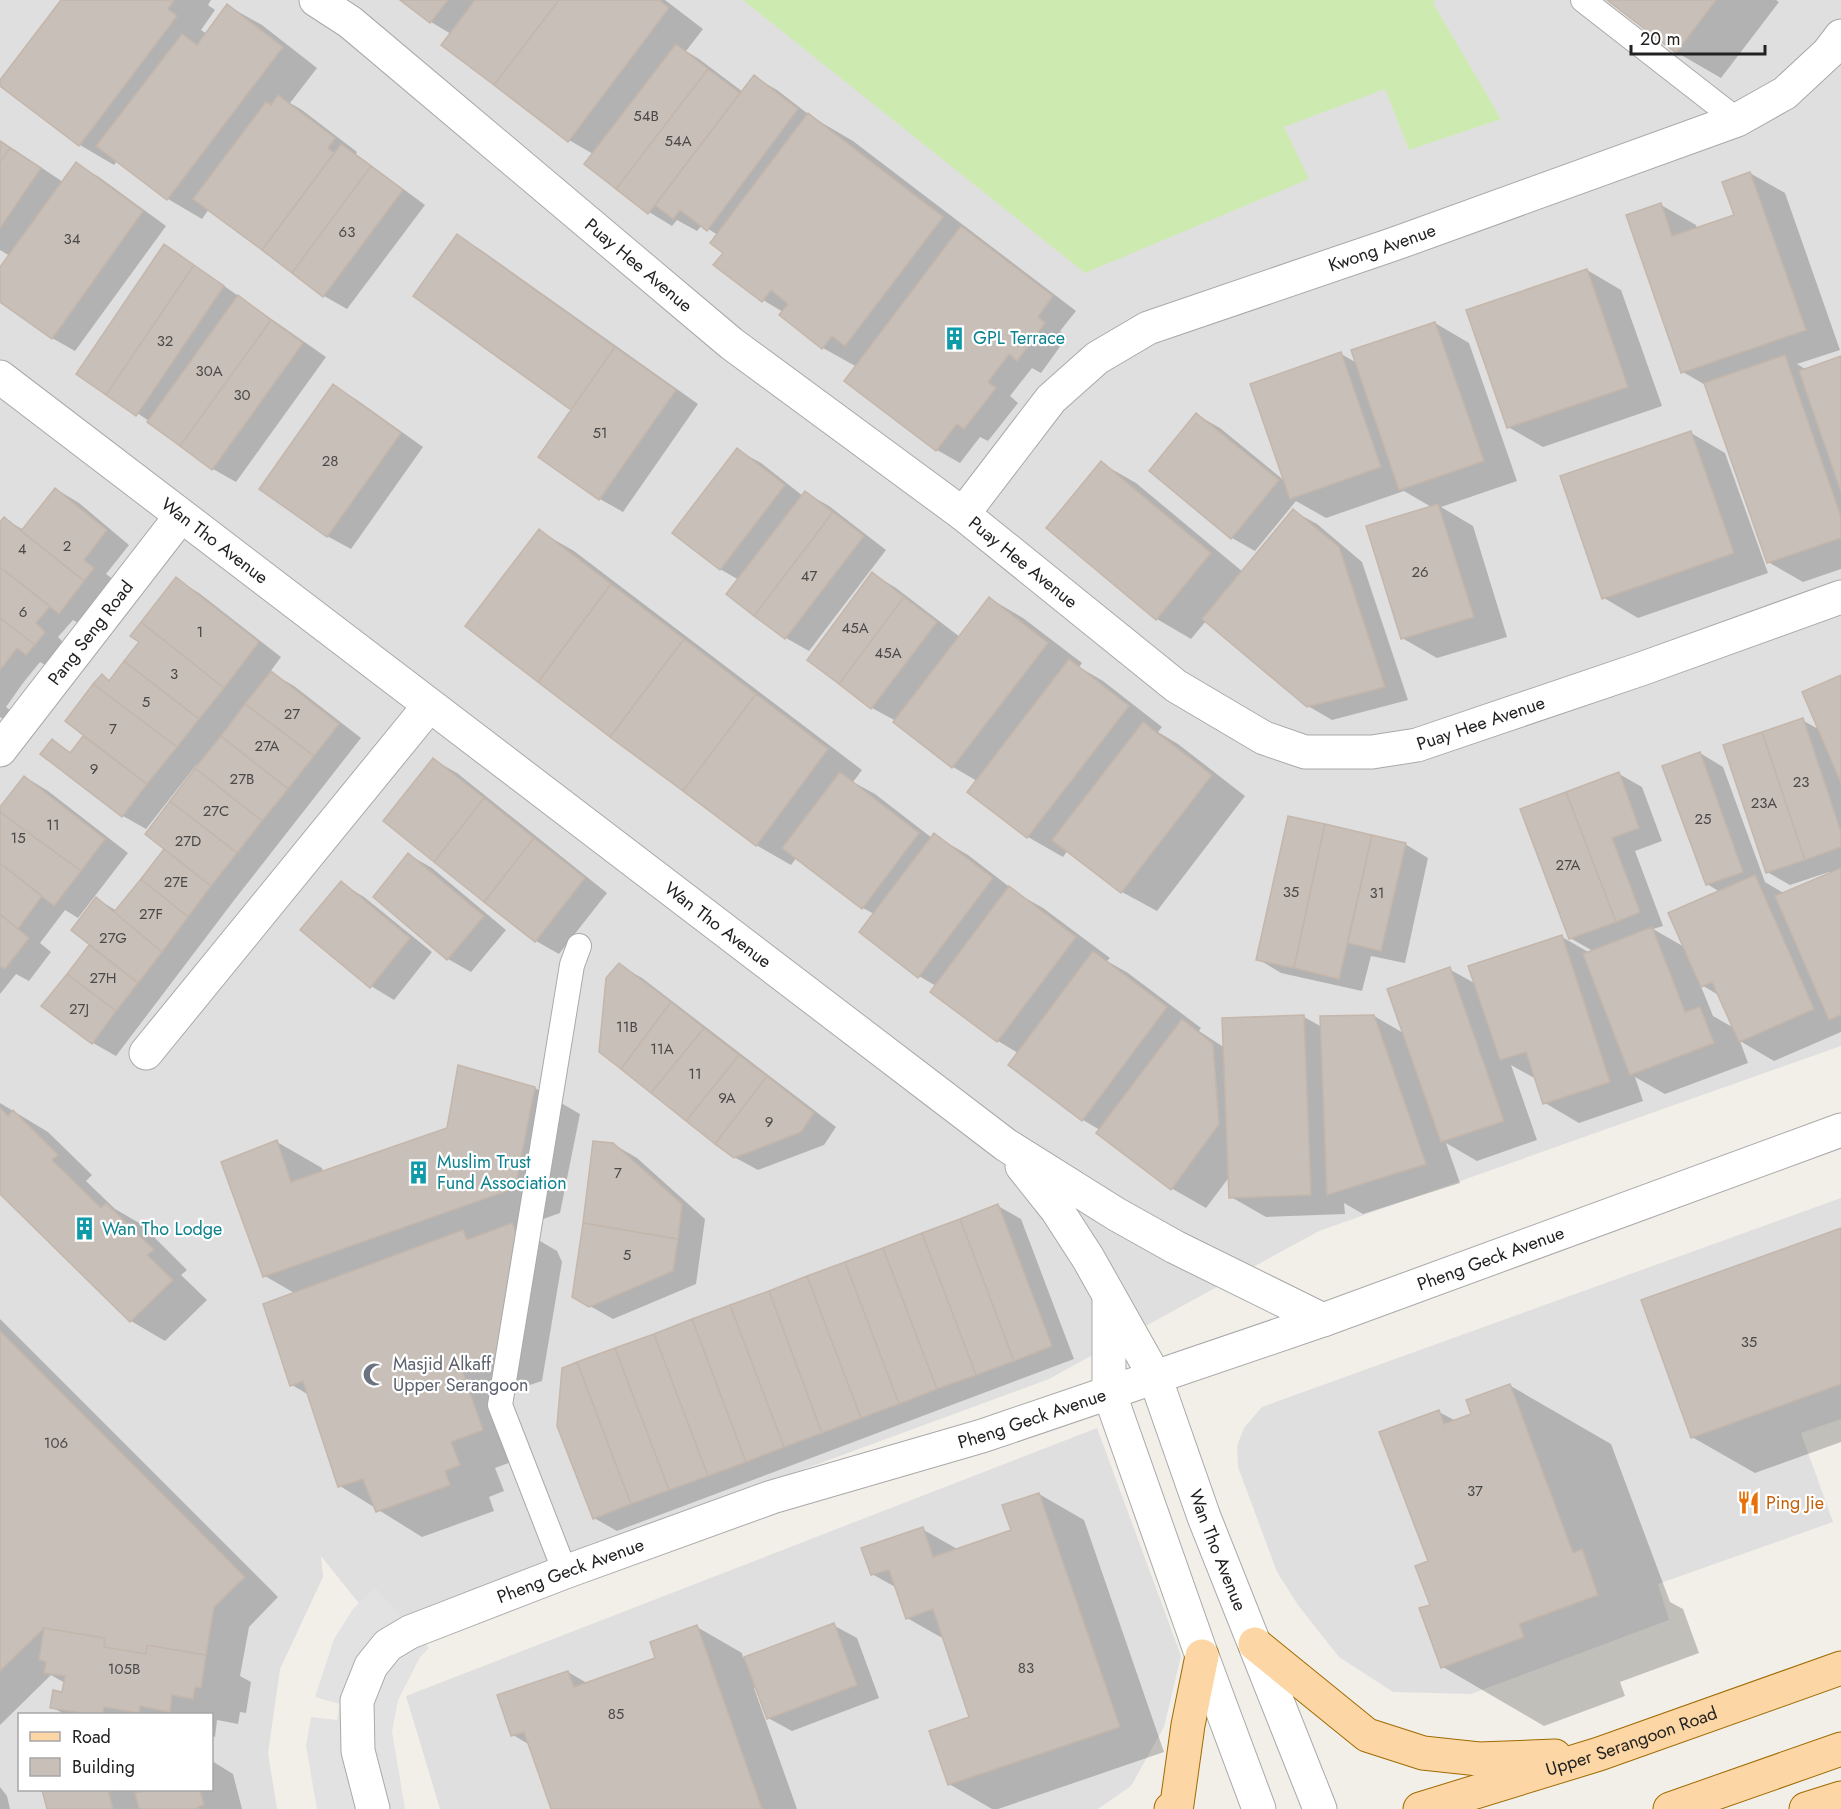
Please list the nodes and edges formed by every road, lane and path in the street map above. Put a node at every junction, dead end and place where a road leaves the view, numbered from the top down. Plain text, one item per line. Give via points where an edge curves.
1 (316, 0) edge
2 (1583, 0) edge
3 (1841, 36) edge
4 (1737, 120) junction
5 (0, 377) edge
6 (963, 514) junction
7 (181, 516) junction
8 (1841, 597) edge
9 (429, 706) junction
10 (0, 750) edge
11 (579, 946) dead end
12 (146, 1053) dead end
13 (1841, 1130) edge
14 (1006, 1145) junction
15 (1109, 1295) junction
16 (1323, 1320) junction
17 (1155, 1377) junction
18 (1109, 1392) junction
19 (565, 1572) junction
20 (1255, 1644) junction
21 (1202, 1656) junction
22 (1841, 1668) edge
23 (1841, 1749) edge
24 (1599, 1754) junction
25 (1841, 1798) edge
26 (373, 1809) edge
27 (1171, 1809) edge
28 (1259, 1809) edge
29 (1320, 1809) edge
30 (1420, 1809) edge
31 (1670, 1809) edge
32 (1806, 1809) edge

1 - 6 street, Puay Hee Avenue via 350,22 732,344
2 - 4 lane
3 - 4 street, Kwong Avenue via 1785,93
4 - 6 street, Kwong Avenue via 1149,328 1097,358 1051,399
5 - 7 street, Wan Tho Avenue
6 - 8 street, Puay Hee Avenue via 1176,686 1264,738 1305,752 1372,752 1417,745
7 - 9 street, Wan Tho Avenue
7 - 10 street, Pang Seng Road
9 - 12 street
9 - 14 street, Wan Tho Avenue
11 - 19 lane via 572,965 500,1405
13 - 16 street, Pheng Geck Avenue
14 - 15 street, Wan Tho Avenue via 1057,1210
14 - 16 street, Wan Tho Avenue via 1116,1214
15 - 17 street, Wan Tho Avenue
15 - 18 street, Wan Tho Avenue
16 - 17 street, Pheng Geck Avenue
17 - 18 street, Pheng Geck Avenue
17 - 20 street, Wan Tho Avenue via 1204,1517
18 - 19 street, Pheng Geck Avenue via 982,1436 772,1497
18 - 21 street, Wan Tho Avenue
19 - 26 street, Pheng Geck Avenue via 410,1632 388,1645 371,1666 357,1701 358,1751
20 - 24 main road via 1367,1735 1423,1753 1479,1759
20 - 29 street, Wan Tho Avenue
21 - 27 main road via 1177,1804
21 - 28 street, Wan Tho Avenue
22 - 24 main road, Upper Serangoon Road
23 - 31 main road
24 - 30 main road, Upper Serangoon Road
25 - 32 main road

